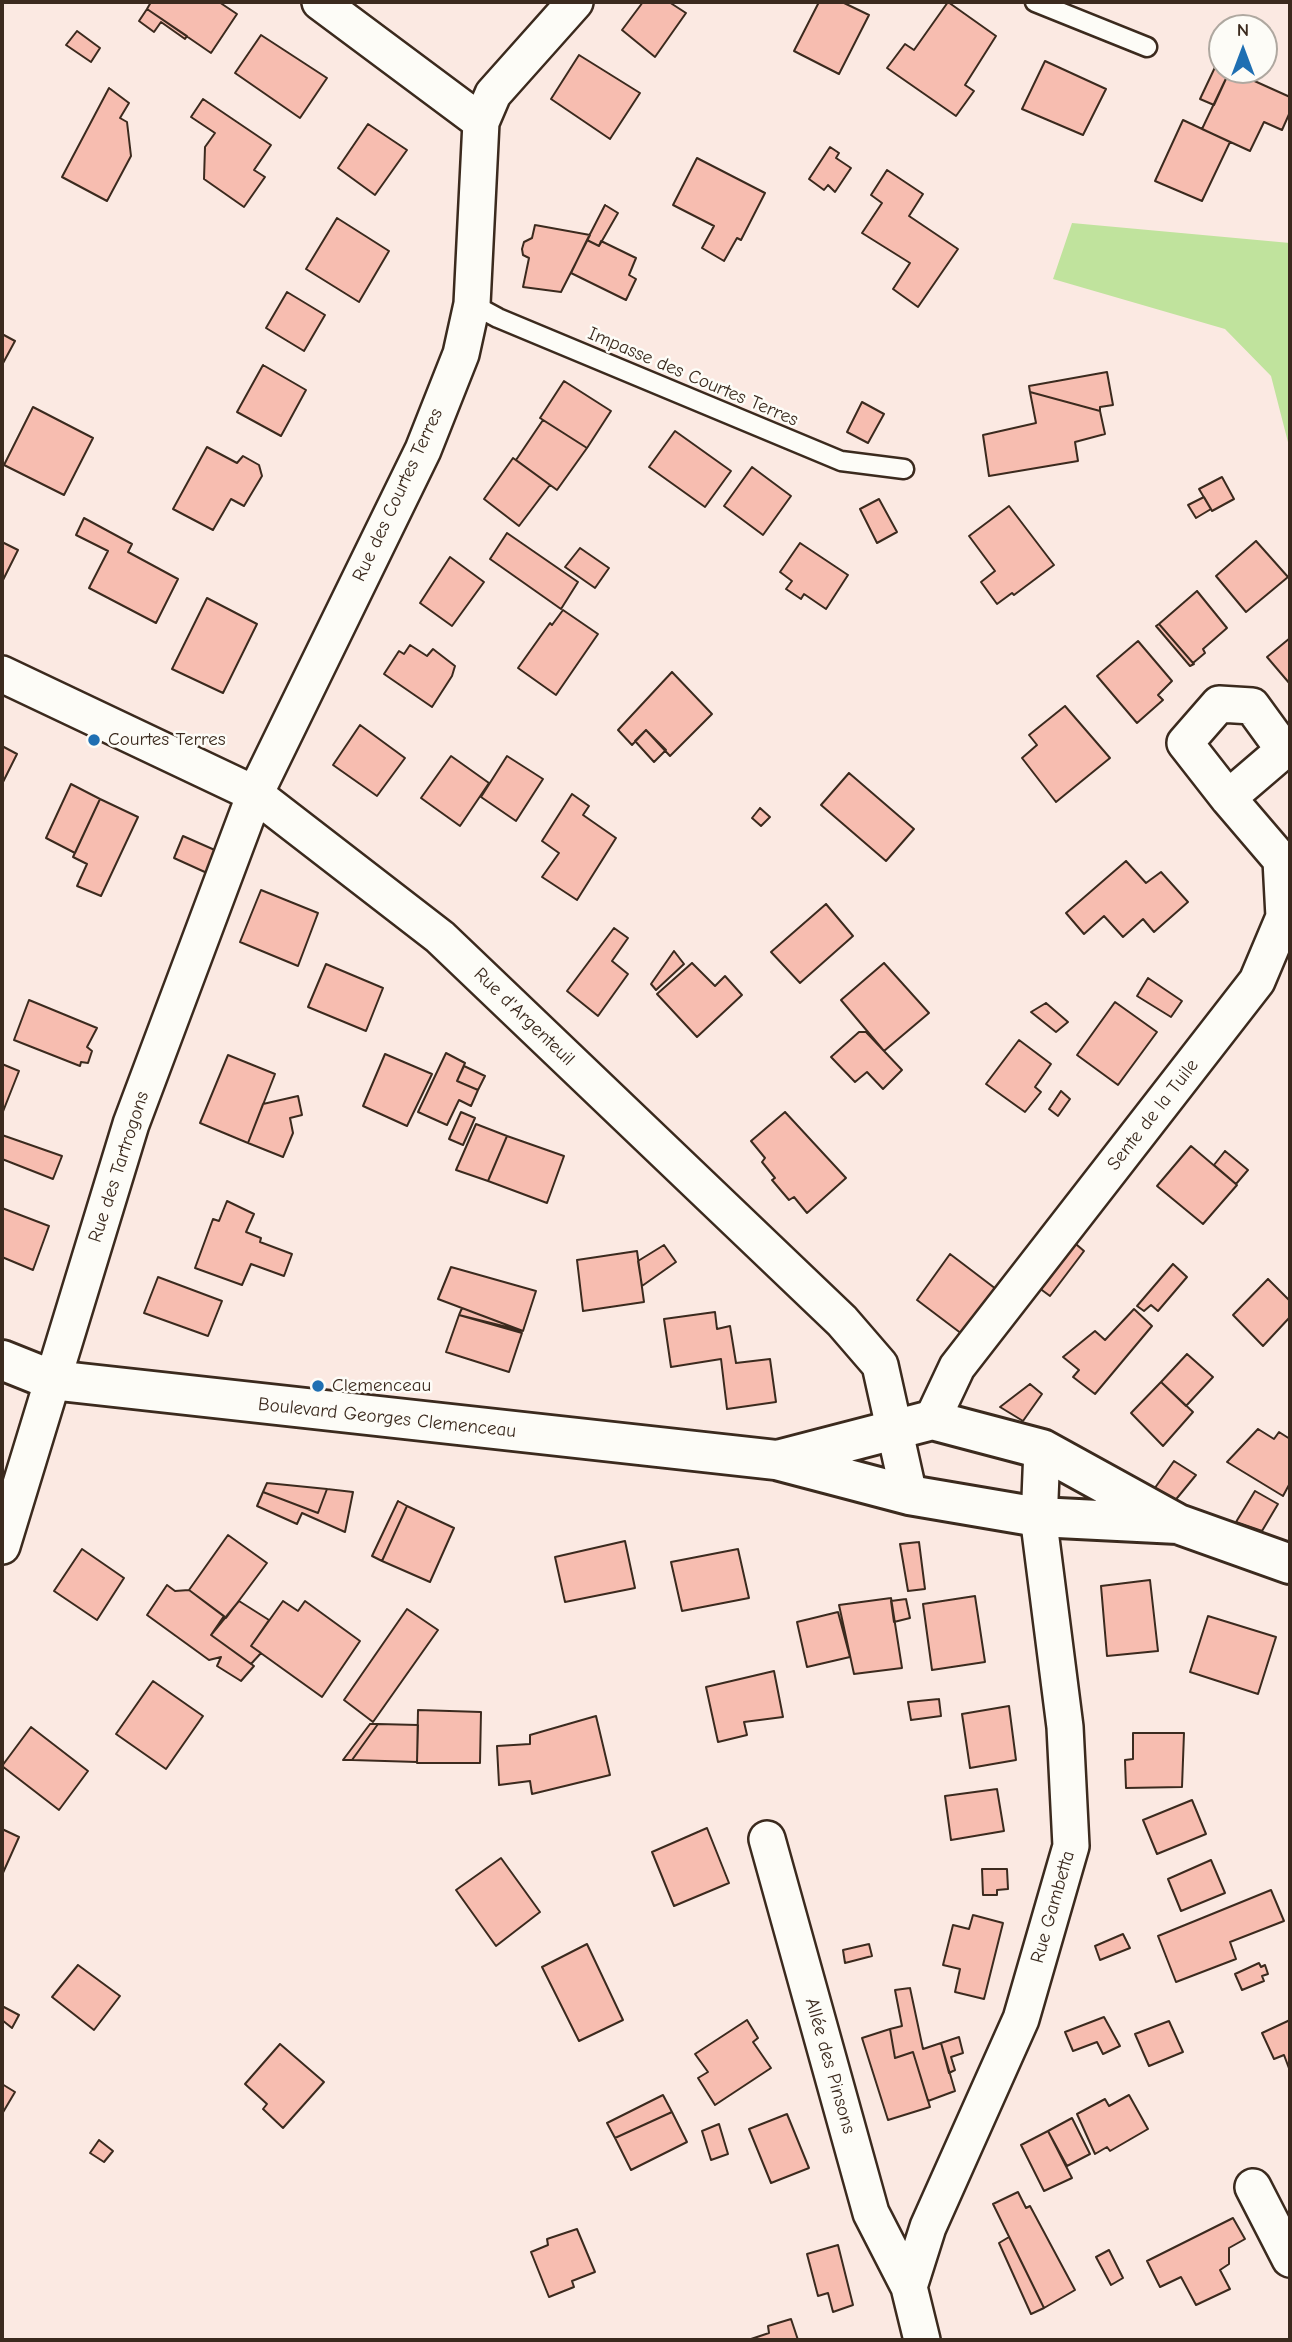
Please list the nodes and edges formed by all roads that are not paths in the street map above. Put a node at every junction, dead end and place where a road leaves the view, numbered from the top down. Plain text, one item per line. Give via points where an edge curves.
1 (320, 2) edge
2 (575, 2) edge
3 (1035, 2) edge
4 (1147, 47) dead end
5 (481, 122) junction
6 (472, 304) junction
7 (904, 468) dead end
8 (2, 674) edge
9 (255, 794) junction
10 (1228, 798) dead end
11 (2, 1360) edge
12 (57, 1365) junction
13 (932, 1420) junction
14 (895, 1430) junction
15 (1042, 1449) junction
16 (776, 1460) junction
17 (909, 1495) junction
18 (1038, 1517) junction
19 (1178, 1524) junction
20 (2, 1546) edge
21 (1290, 1563) edge
22 (767, 1839) dead end
23 (1253, 2187) dead end
24 (1290, 2259) edge
25 (909, 2287) junction
26 (922, 2340) edge

1 - 5 street
2 - 5 street, Rue des Courtes Terres via 493,94
3 - 4 lane
5 - 6 street, Rue des Courtes Terres
6 - 7 lane, Impasse des Courtes Terres via 841,461
6 - 9 street, Rue des Courtes Terres via 461,354 423,450
8 - 9 street, Rue d'Argenteuil
9 - 12 street, Rue des Tartrogons via 131,1124
9 - 14 street, Rue d'Argenteuil via 440,937 842,1321 880,1365
10 - 13 street, Sente de la Tuile via 1280,859 1284,917 1257,981 957,1367
11 - 12 street, Boulevard Georges Clemenceau
12 - 16 street, Boulevard Georges Clemenceau
12 - 20 street, Rue des Tartrogons
13 - 14 street, Boulevard Georges Clemenceau
13 - 15 street, Boulevard Georges Clemenceau
14 - 16 street, Boulevard Georges Clemenceau
14 - 17 street, Rue d'Argenteuil
15 - 18 street, Rue Gambetta
15 - 19 street, Boulevard Georges Clemenceau
16 - 17 street, Boulevard Georges Clemenceau
17 - 18 street, Boulevard Georges Clemenceau
18 - 19 street, Boulevard Georges Clemenceau
18 - 25 street, Rue Gambetta via 1065,1727 1071,1846 1021,2019 928,2227
19 - 21 street
22 - 25 street, Allée des Pinsons via 872,2213
23 - 24 street
25 - 26 street

